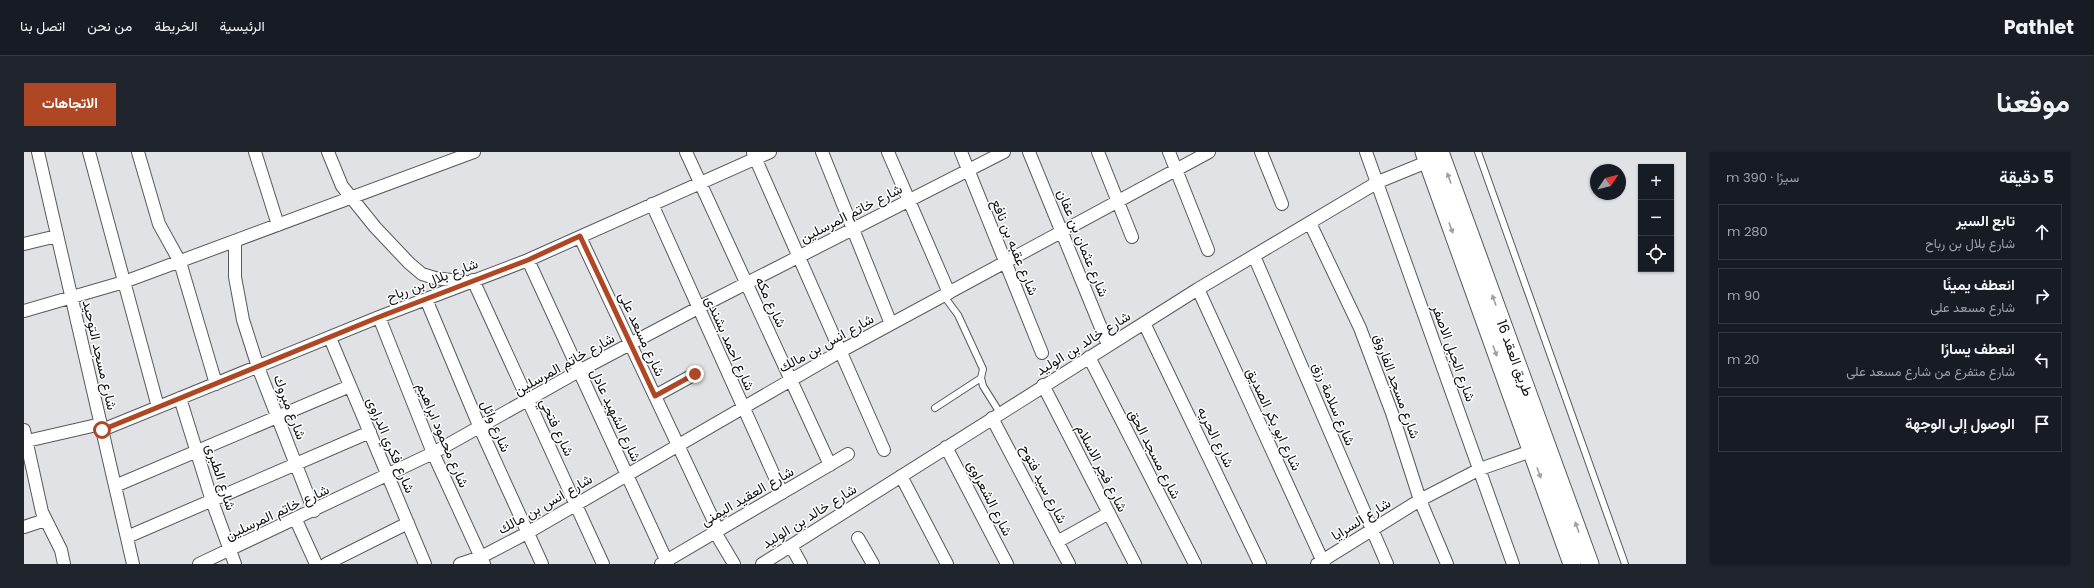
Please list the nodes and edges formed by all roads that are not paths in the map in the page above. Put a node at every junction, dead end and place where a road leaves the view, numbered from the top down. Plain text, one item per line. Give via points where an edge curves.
1 (38, 152) edge
2 (89, 152) edge
3 (138, 152) edge
4 (255, 152) edge
5 (328, 152) edge
6 (474, 152) edge
7 (686, 152) edge
8 (770, 152) edge
9 (822, 152) edge
10 (888, 152) edge
11 (961, 152) edge
12 (1004, 152) edge
13 (1029, 152) edge
14 (1098, 152) edge
15 (1168, 152) edge
16 (1209, 152) edge
17 (1261, 152) edge
18 (1366, 152) edge
19 (1478, 152) edge
20 (1430, 155) edge
21 (754, 156) edge
22 (968, 170) junction
23 (1176, 170) junction
24 (1378, 182) junction
25 (700, 184) junction
26 (352, 198) junction
27 (909, 200) junction
28 (1118, 202) junction
29 (652, 204) junction
30 (1282, 204) dead end
31 (1310, 223) junction
32 (278, 225) junction
33 (854, 228) junction
34 (1062, 232) junction
35 (57, 236) junction
36 (580, 236) junction
37 (1132, 237) dead end
38 (235, 241) junction
39 (24, 244) edge
40 (1208, 250) dead end
41 (1254, 256) junction
42 (797, 257) junction
43 (528, 260) junction
44 (180, 262) junction
45 (1005, 262) junction
46 (471, 281) junction
47 (124, 282) junction
48 (746, 283) junction
49 (1198, 289) junction
50 (946, 295) junction
51 (72, 298) junction
52 (426, 298) junction
53 (698, 308) junction
54 (24, 311) edge
55 (379, 317) junction
56 (1144, 322) junction
57 (891, 324) junction
58 (330, 338) junction
59 (630, 344) junction
60 (1108, 345) junction
61 (841, 351) junction
62 (1042, 353) dead end
63 (1089, 357) junction
64 (258, 367) junction
65 (579, 372) junction
66 (695, 374) dead end
67 (981, 378) junction
68 (790, 380) junction
69 (216, 384) junction
70 (350, 386) junction
71 (1043, 386) junction
72 (655, 396) junction
73 (180, 398) junction
74 (528, 401) junction
75 (158, 407) junction
76 (742, 407) junction
77 (934, 408) dead end
78 (996, 415) junction
79 (278, 417) junction
80 (101, 427) junction
81 (480, 428) junction
82 (370, 432) junction
83 (25, 436) edge
84 (678, 445) junction
85 (946, 447) junction
86 (884, 450) dead end
87 (197, 451) junction
88 (1531, 452) junction
89 (433, 454) junction
90 (848, 454) dead end
91 (296, 464) junction
92 (830, 465) junction
93 (1480, 469) junction
94 (627, 475) junction
95 (388, 476) junction
96 (901, 476) junction
97 (115, 486) junction
98 (782, 493) junction
99 (1420, 500) junction
100 (212, 501) junction
101 (576, 504) junction
102 (314, 511) junction
103 (1109, 513) junction
104 (45, 520) junction
105 (296, 520) junction
106 (408, 523) junction
107 (24, 527) edge
108 (1372, 529) junction
109 (716, 531) junction
110 (527, 533) junction
111 (126, 537) junction
112 (858, 538) dead end
113 (1057, 542) junction
114 (791, 546) junction
115 (230, 550) junction
116 (482, 561) edge
117 (665, 563) edge
118 (1321, 563) edge
119 (64, 564) edge
120 (133, 564) edge
121 (199, 564) edge
122 (235, 564) edge
123 (316, 564) edge
124 (326, 564) edge
125 (425, 564) edge
126 (460, 564) edge
127 (542, 564) edge
128 (603, 564) edge
129 (734, 564) edge
130 (762, 564) edge
131 (801, 564) edge
132 (873, 564) edge
133 (947, 564) edge
134 (1007, 564) edge
135 (1068, 564) edge
136 (1135, 564) edge
137 (1195, 564) edge
138 (1260, 564) edge
139 (1387, 564) edge
140 (1447, 564) edge
141 (1513, 564) edge
142 (1572, 564) edge
143 (1590, 564) edge
144 (1625, 564) edge

1 - 35 street, شارع مسجد التوحيد
2 - 47 street
3 - 44 street via 159,224
4 - 32 street
5 - 26 street via 342,186
6 - 26 street
7 - 25 street, شارع مكه
8 - 21 street, شارع بلال بن رباح
9 - 33 street
10 - 27 street
11 - 22 street, شارع عقبه بن نافع
12 - 22 street, شارع خاتم المرسلين
13 - 34 street, شارع عثمان بن عفان
14 - 28 street
15 - 23 street
16 - 23 street, شارع انس بن مالك
17 - 30 street
18 - 24 street, شارع الجبل الاصفر
19 - 144 lane
20 - 24 street, شارع خالد بن الوليد
20 -> 88 street, طريق العقد 16
143 -> 20 street, طريق العقد 16
21 - 25 street, شارع بلال بن رباح
21 - 42 street
22 - 27 street, شارع خاتم المرسلين
22 - 45 street, شارع عقبه بن نافع
23 - 28 street, شارع انس بن مالك
23 - 40 street
24 - 31 street, شارع خالد بن الوليد
24 - 93 street, شارع الجبل الاصفر
25 - 29 street, شارع بلال بن رباح
25 - 48 street, شارع مكه
26 - 32 street
26 - 46 street via 375,227 422,274 435,278
27 - 33 street, شارع خاتم المرسلين
27 - 50 street
28 - 34 street, شارع انس بن مالك
28 - 37 street
29 - 36 street, شارع بلال بن رباح
29 - 53 street, شارع احمد بشندى
31 - 41 street, شارع خالد بن الوليد
31 - 99 street, شارع مسجد الفاروق via 1360,328 1392,413
32 - 38 street
33 - 42 street, شارع خاتم المرسلين
33 - 57 street
34 - 45 street, شارع انس بن مالك
34 - 60 street, شارع عثمان بن عفان
35 - 39 street
35 - 51 street, شارع مسجد التوحيد
36 - 43 street, شارع بلال بن رباح
36 - 59 street, شارع مسعد على
38 - 44 street
38 - 64 street, شارع مبروك via 235,277 243,320
41 - 49 street, شارع خالد بن الوليد
41 - 108 street, شارع سلامة رزق
42 - 48 street, شارع خاتم المرسلين
42 - 61 street
43 - 46 street, شارع بلال بن رباح
43 - 65 street, شارع الشهيد عادل
44 - 47 street
44 - 69 street
45 - 50 street, شارع انس بن مالك
45 - 62 street, شارع عقبه بن نافع
46 - 52 street, شارع بلال بن رباح
46 - 74 street, شارع فتحي
47 - 51 street
47 - 75 street
48 - 53 street, شارع خاتم المرسلين
48 - 68 street, شارع مكه
49 - 56 street, شارع خالد بن الوليد
49 - 118 street, شارع ابو بكر الصديق
50 - 57 street, شارع انس بن مالك
50 - 67 lane via 983,369
51 - 54 street
51 - 80 street, شارع مسجد التوحيد
52 - 55 street, شارع بلال بن رباح
52 - 81 street, شارع وائل
53 - 59 street, شارع خاتم المرسلين
53 - 76 street, شارع احمد بشندى
55 - 58 street, شارع بلال بن رباح
55 - 89 street, شارع محمود ابراهيم
56 - 60 street, شارع خالد بن الوليد
56 - 138 street, شارع الحريه
57 - 61 street, شارع انس بن مالك
58 - 64 street, شارع بلال بن رباح
58 - 70 street, شارع فكري الدراوى
59 - 65 street, شارع خاتم المرسلين
59 - 72 street, شارع مسعد على
60 - 63 street, شارع خالد بن الوليد
61 - 68 street, شارع انس بن مالك
61 - 86 street
63 - 71 street, شارع خالد بن الوليد
63 - 137 street, شارع مسجد الحق
64 - 69 street, شارع بلال بن رباح
64 - 79 street, شارع مبروك
65 - 74 street, شارع خاتم المرسلين
65 - 94 street, شارع الشهيد عادل
66 - 72 street
67 - 77 lane
67 - 78 lane
68 - 76 street, شارع انس بن مالك
68 - 92 street, شارع مكه
69 - 73 street, شارع بلال بن رباح
70 - 79 street
70 - 82 street, شارع فكري الدراوى
71 - 78 street, شارع خالد بن الوليد
71 - 103 street, شارع فجر الاسلام
72 - 84 street, شارع مسعد على
73 - 75 street, شارع بلال بن رباح
73 - 87 street, شارع الطبرى
74 - 81 street, شارع خاتم المرسلين
74 - 101 street, شارع فتحي
75 - 80 street, شارع بلال بن رباح
76 - 84 street, شارع انس بن مالك
76 - 98 street, شارع احمد بشندى
78 - 85 street, شارع خالد بن الوليد
78 - 113 street, شارع سيد فتوح
79 - 87 street
79 - 91 street, شارع مبروك
80 - 83 street, شارع بلال بن رباح
80 - 97 street, شارع مسجد التوحيد
81 - 89 street, شارع خاتم المرسلين
81 - 110 street, شارع وائل
82 - 91 street
82 - 95 street, شارع فكري الدراوى
83 - 104 street
84 - 94 street, شارع انس بن مالك
84 - 109 street, شارع مسعد على
85 - 96 street, شارع خالد بن الوليد
85 - 134 street, شارع الشعراوى
87 - 97 street
87 - 100 street, شارع الطبرى
88 - 93 street, شارع السرايا
88 -> 142 street, طريق العقد 16
89 - 95 street, شارع خاتم المرسلين
89 - 116 street, شارع محمود ابراهيم
90 - 92 street, شارع العقيد اليمنى
91 - 100 street
91 - 102 street, شارع مبروك
92 - 98 street, شارع العقيد اليمنى
93 - 99 street, شارع السرايا
93 - 141 street, شارع الجبل الاصفر
94 - 101 street, شارع انس بن مالك
94 - 117 street, شارع الشهيد عادل
95 - 102 street, شارع خاتم المرسلين
95 - 106 street, شارع فكري الدراوى
96 - 114 street, شارع خالد بن الوليد
96 - 133 street
97 - 111 street, شارع مسجد التوحيد
98 - 109 street, شارع العقيد اليمنى
99 - 108 street, شارع السرايا
99 - 140 street, شارع مسجد الفاروق
100 - 111 street
100 - 115 street, شارع الطبرى
101 - 110 street, شارع انس بن مالك
101 - 128 street, شارع فتحي
102 - 105 street, شارع خاتم المرسلين
103 - 113 street
103 - 136 street, شارع فجر الاسلام
104 - 107 street
104 - 119 street via 61,550
105 - 115 street, شارع خاتم المرسلين
105 - 123 street
106 - 124 street
106 - 125 street, شارع فكري الدراوى
108 - 118 street, شارع السرايا
108 - 139 street, شارع سلامة رزق
109 - 117 street, شارع العقيد اليمنى
109 - 129 street, شارع مسعد على
110 - 116 street, شارع انس بن مالك
110 - 127 street, شارع وائل
111 - 120 street, شارع مسجد التوحيد
112 - 132 street
113 - 135 street, شارع سيد فتوح
114 - 130 street, شارع خالد بن الوليد
114 - 131 street
115 - 121 street, شارع خاتم المرسلين
115 - 122 street, شارع الطبرى
116 - 126 street, شارع انس بن مالك

